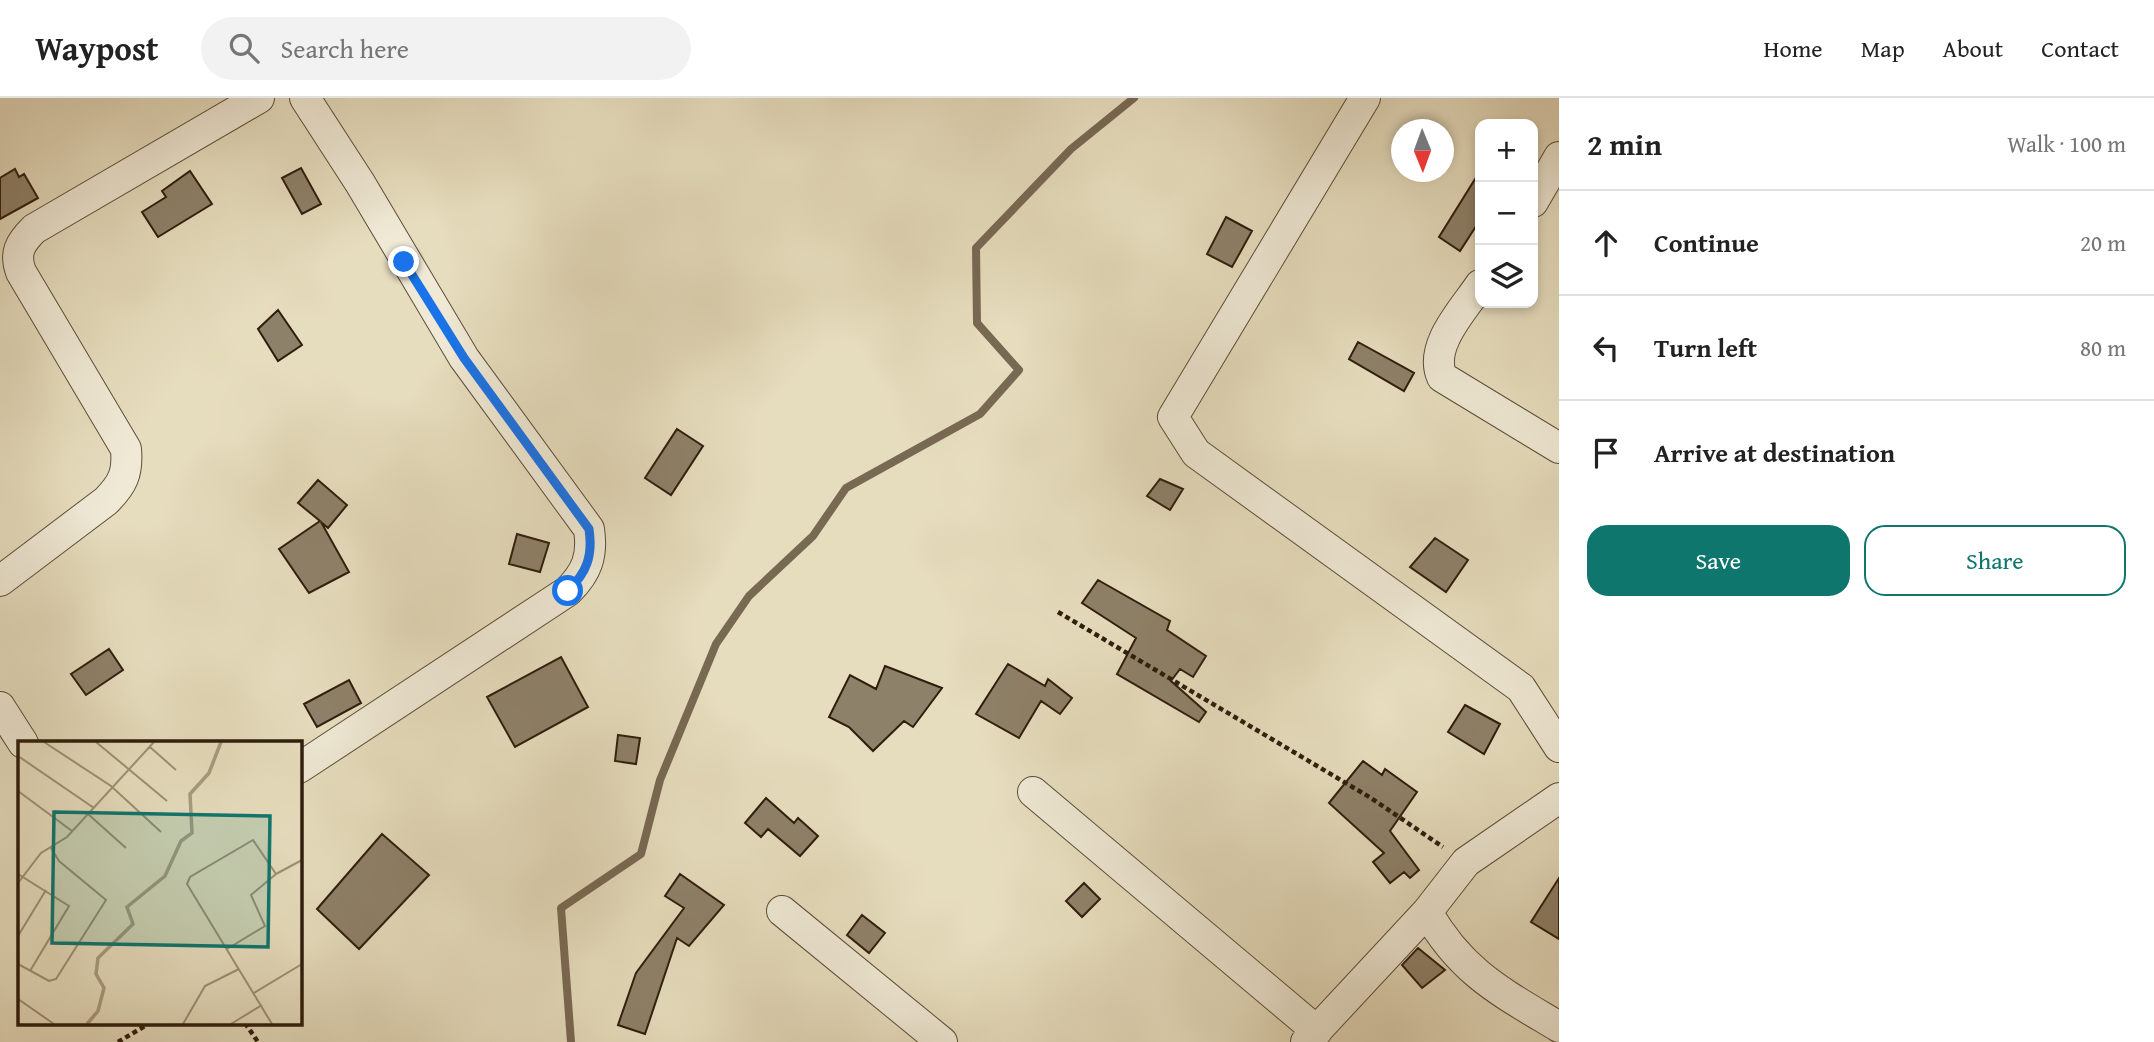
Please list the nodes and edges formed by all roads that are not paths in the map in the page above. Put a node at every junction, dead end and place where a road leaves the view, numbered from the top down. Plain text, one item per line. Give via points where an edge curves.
1 (259, 98) edge
2 (305, 98) edge
3 (1365, 98) edge
4 (1559, 157) edge
5 (1538, 193) edge
6 (1475, 293) edge
7 (1559, 447) edge
8 (0, 581) edge
9 (0, 707) edge
10 (22, 741) edge
11 (1559, 747) edge
12 (301, 767) edge
13 (1033, 792) dead end
14 (1559, 798) edge
15 (782, 911) dead end
16 (1427, 912) junction
17 (1559, 1027) edge
18 (1311, 1036) edge
19 (942, 1042) edge

1 - 8 street via 34,229 19,247 21,272 126,449 128,469 121,486 106,501
2 - 12 street via 464,358 589,529 591,541 584,575 568,591
3 - 11 street via 1174,417 1196,453 1521,688
4 - 5 street
6 - 7 street via 1444,340 1438,368 1452,385
9 - 10 street
13 - 18 street
14 - 16 street via 1466,862
15 - 19 street
16 - 17 street via 1456,957
16 - 18 street

